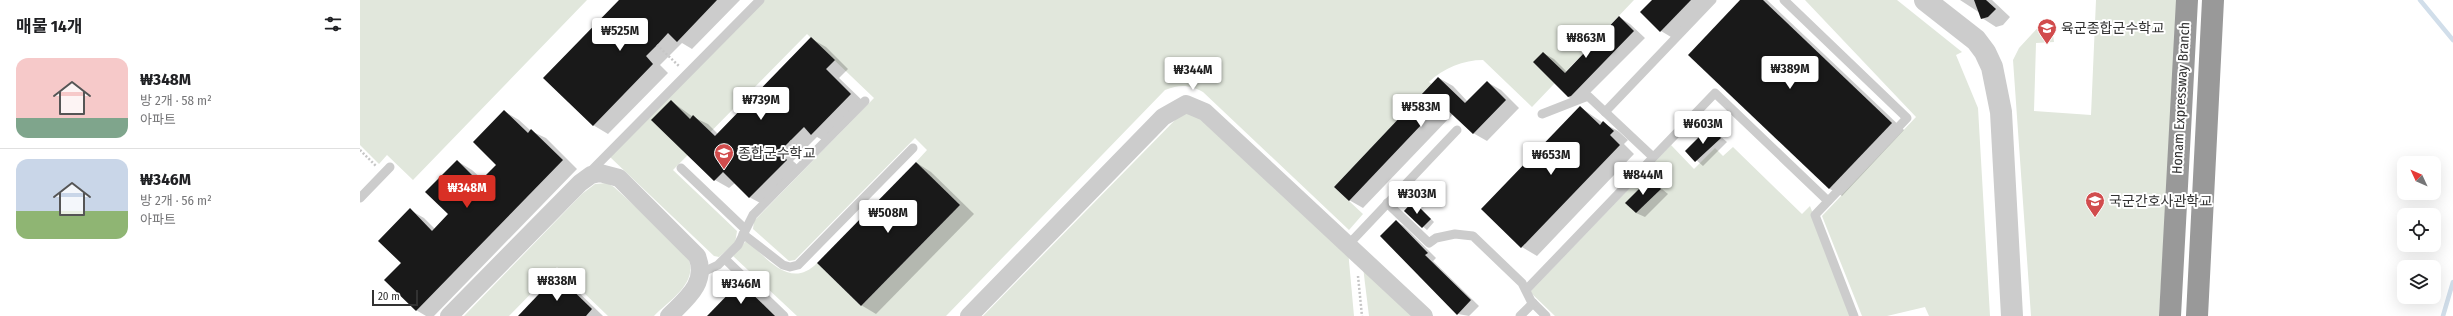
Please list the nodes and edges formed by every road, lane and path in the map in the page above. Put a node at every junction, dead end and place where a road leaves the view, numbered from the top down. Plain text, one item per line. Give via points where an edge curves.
1 (760, 0) edge
2 (1712, 0) edge
3 (1784, 0) edge
4 (1925, 0) edge
5 (2187, 0) edge
6 (2213, 0) edge
7 (657, 45) dead end
8 (687, 74) junction
9 (865, 101) dead end
10 (1605, 112) junction
11 (1542, 114) dead end
12 (1457, 130) dead end
13 (913, 148) dead end
14 (361, 152) edge
15 (1653, 157) junction
16 (681, 168) dead end
17 (387, 170) joint
18 (580, 183) junction
19 (360, 198) edge
20 (1828, 201) junction
21 (1388, 203) junction
22 (744, 231) junction
23 (1352, 248) junction
24 (725, 259) junction
25 (701, 273) junction
26 (1526, 290) junction
27 (1533, 303) junction
28 (449, 316) edge
29 (669, 316) edge
30 (784, 316) edge
31 (969, 316) edge
32 (1362, 316) edge
33 (1424, 316) edge
34 (1520, 316) edge
35 (1546, 316) edge
36 (1854, 316) edge
37 (2012, 316) edge
38 (2170, 316) edge
39 (2197, 316) edge

1 - 8 lane
2 - 10 lane
3 - 20 lane via 1907,118
4 - 37 street via 1976,40 1992,67 2001,112
5 - 38 highway, Honam Expressway Branch
6 - 39 highway, Honam Expressway Branch
7 - 8 path
8 - 18 lane
9 - 22 lane via 753,215
10 - 11 lane via 1588,96
10 - 15 lane
12 - 21 lane
13 - 22 lane via 798,265 790,267 783,264
14 - 17 path
15 - 20 lane via 1715,93
15 - 26 lane
16 - 22 lane
17 - 19 lane
18 - 25 street via 591,175 600,173 619,178 691,248 701,265
18 - 28 street
20 - 36 lane via 1815,214
21 - 23 lane
21 - 26 lane via 1428,243 1450,235 1473,236
22 - 24 lane via 738,245
23 - 31 street via 1205,112 1186,104 1163,117
23 - 32 path
23 - 33 street
24 - 25 lane
24 - 30 lane
25 - 29 street via 699,282 692,292
26 - 27 lane
27 - 34 lane
27 - 35 lane

